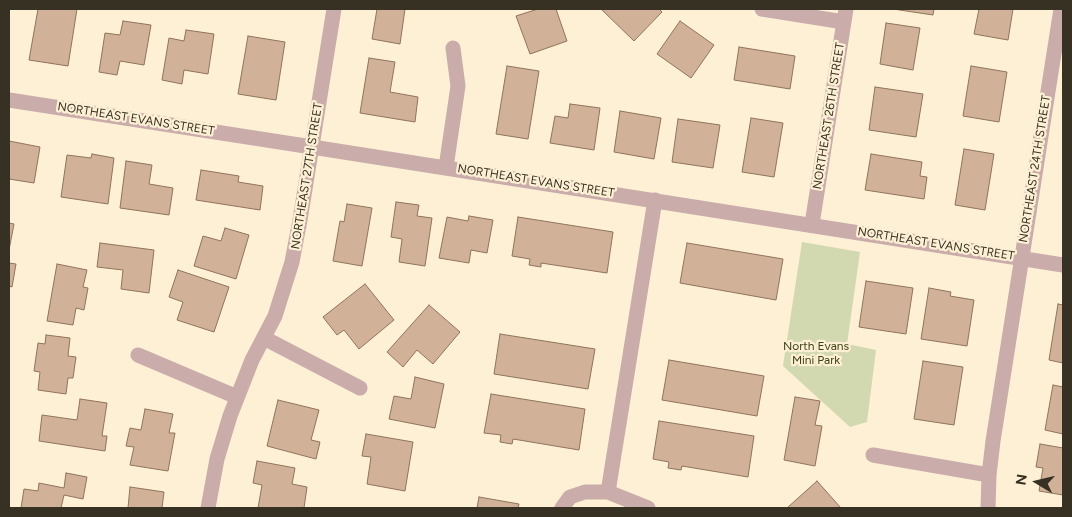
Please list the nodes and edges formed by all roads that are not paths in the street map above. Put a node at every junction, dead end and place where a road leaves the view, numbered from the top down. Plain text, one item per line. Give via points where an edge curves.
1 (334, 9) edge
2 (762, 9) edge
3 (1061, 9) edge
4 (845, 15) edge
5 (453, 48) dead end
6 (9, 100) edge
7 (312, 147) junction
8 (446, 168) junction
9 (655, 200) junction
10 (812, 224) junction
11 (1021, 258) junction
12 (1063, 265) edge
13 (264, 338) junction
14 (138, 355) dead end
15 (360, 388) dead end
16 (237, 397) junction
17 (873, 455) dead end
18 (989, 475) junction
19 (608, 492) junction
20 (208, 508) edge
21 (562, 508) edge
22 (648, 508) edge
23 (988, 508) edge

1 - 7 street, NORTHEAST 27TH STREET
2 - 4 street
3 - 11 street, NORTHEAST 24TH STREET
4 - 10 street, NORTHEAST 26TH STREET
5 - 8 street via 458,86
6 - 7 street, NORTHEAST EVANS STREET
7 - 8 street, NORTHEAST EVANS STREET
7 - 13 street, NORTHEAST 27TH STREET via 292,262
8 - 9 street, NORTHEAST EVANS STREET
9 - 10 street, NORTHEAST EVANS STREET
9 - 19 street
10 - 11 street, NORTHEAST EVANS STREET
11 - 12 street, NORTHEAST EVANS STREET
11 - 18 street, NORTHEAST 24TH STREET
13 - 15 street
13 - 16 street, NORTHEAST 27TH STREET
14 - 16 street
16 - 20 street, NORTHEAST 27TH STREET via 217,459
17 - 18 street
18 - 23 street, NORTHEAST 24TH STREET
19 - 21 street via 585,492 570,497
19 - 22 street

